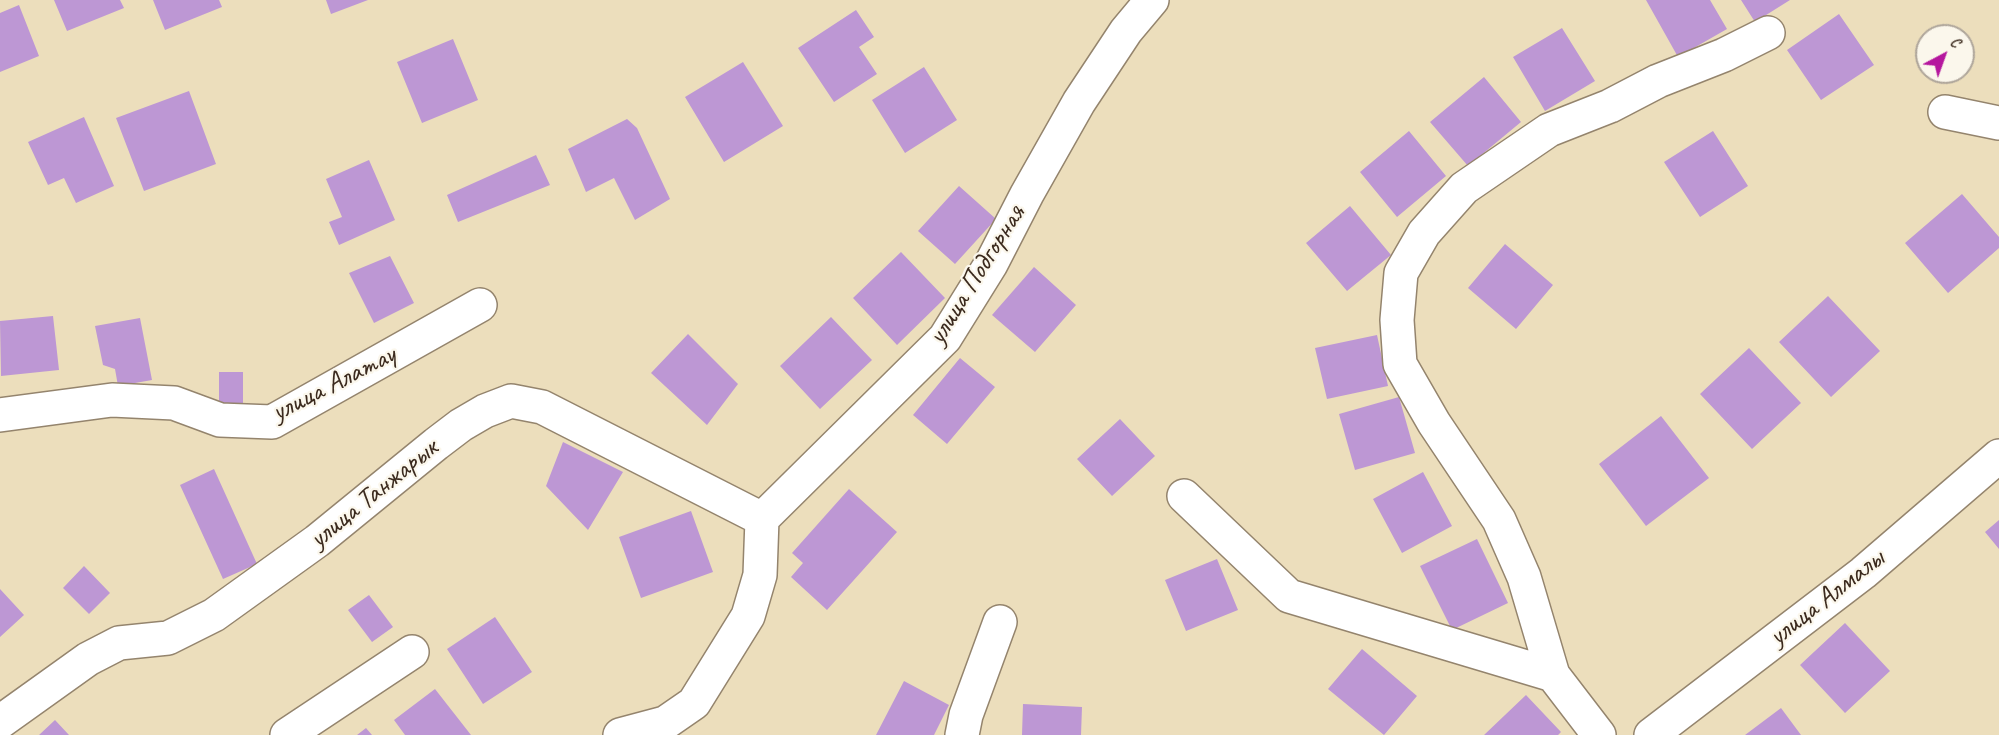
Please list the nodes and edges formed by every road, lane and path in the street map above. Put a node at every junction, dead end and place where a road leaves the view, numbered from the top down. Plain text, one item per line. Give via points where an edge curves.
1 (1152, 0) edge
2 (1768, 33) dead end
3 (1945, 112) dead end
4 (1999, 123) edge
5 (480, 305) dead end
6 (0, 415) edge
7 (1999, 456) edge
8 (1184, 496) dead end
9 (762, 519) junction
10 (1000, 622) dead end
11 (412, 651) dead end
12 (1553, 675) junction
13 (0, 722) edge
14 (287, 735) edge
15 (620, 735) edge
16 (962, 735) edge
17 (1599, 735) edge
18 (1651, 735) edge

1 - 9 street, улица Подгорная via 1126,31 1079,102 992,264 945,338
2 - 12 street via 1549,130 1464,188 1424,233 1401,273 1397,321 1400,363 1434,423 1499,520 1524,577
3 - 4 street
5 - 6 street, улица Алатау via 272,422 220,420 174,403 112,400
7 - 18 street, улица Алмалы via 1863,573
8 - 12 street via 1288,596
9 - 13 street, улица Танжарык via 542,407 511,401 461,425 317,541 214,615 168,638 119,643 88,659
9 - 15 street via 760,575 748,616 694,703 665,723
10 - 16 street
11 - 14 street
12 - 17 street

